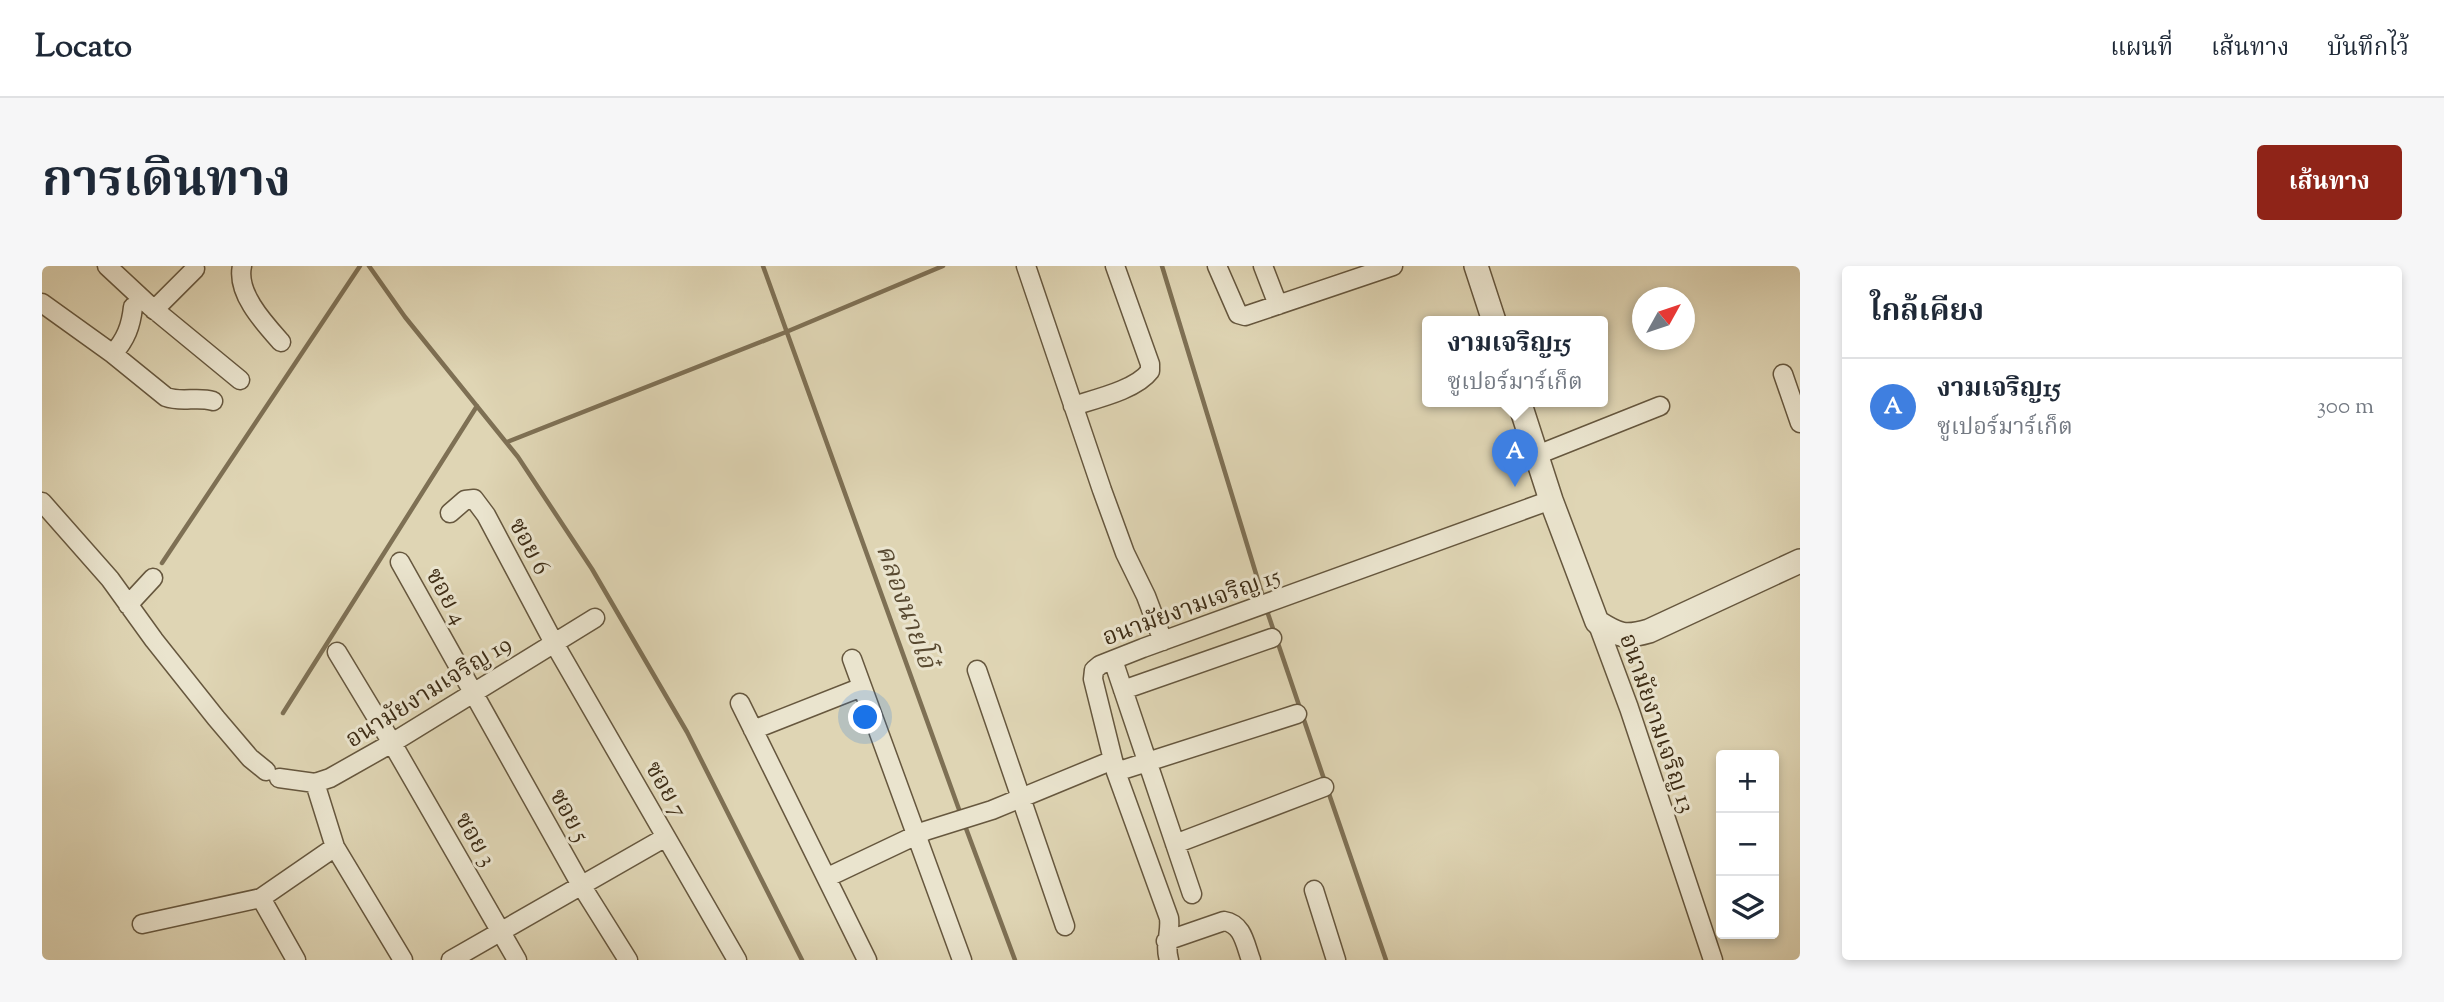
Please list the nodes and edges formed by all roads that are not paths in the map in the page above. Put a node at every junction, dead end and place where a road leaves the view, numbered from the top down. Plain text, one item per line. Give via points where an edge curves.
1 (107, 266) edge
2 (242, 266) edge
3 (1026, 266) edge
4 (1115, 266) edge
5 (1217, 266) edge
6 (1263, 266) edge
7 (1393, 266) edge
8 (1476, 266) edge
9 (195, 269) dead end
10 (42, 303) edge
11 (1278, 305) junction
12 (133, 306) dead end
13 (154, 310) junction
14 (1492, 316) edge
15 (281, 342) dead end
16 (113, 354) junction
17 (1783, 374) dead end
18 (240, 380) dead end
19 (213, 401) dead end
20 (1073, 406) junction
21 (1660, 406) dead end
22 (1521, 407) edge
23 (1799, 418) edge
24 (1537, 456) junction
25 (1551, 500) junction
26 (44, 506) edge
27 (450, 513) dead end
28 (1800, 561) edge
29 (400, 562) dead end
30 (153, 578) dead end
31 (128, 605) junction
32 (595, 618) dead end
33 (1597, 622) junction
34 (1272, 638) dead end
35 (1163, 641) junction
36 (554, 643) junction
37 (337, 652) dead end
38 (852, 659) dead end
39 (1113, 660) junction
40 (977, 670) dead end
41 (862, 687) junction
42 (1123, 690) junction
43 (473, 692) junction
44 (740, 703) dead end
45 (1297, 714) dead end
46 (753, 730) junction
47 (392, 743) junction
48 (1149, 762) junction
49 (1114, 766) junction
50 (315, 783) junction
51 (1324, 787) dead end
52 (1021, 798) junction
53 (916, 835) junction
54 (666, 836) junction
55 (1175, 844) junction
56 (335, 847) junction
57 (828, 877) junction
58 (581, 884) junction
59 (1314, 890) dead end
60 (1192, 894) dead end
61 (261, 898) junction
62 (142, 924) dead end
63 (1065, 926) dead end
64 (501, 932) junction
65 (1166, 940) junction
66 (296, 960) edge
67 (403, 960) edge
68 (451, 960) edge
69 (517, 960) edge
70 (628, 960) edge
71 (737, 960) edge
72 (867, 960) edge
73 (962, 960) edge
74 (1169, 960) edge
75 (1251, 960) edge
76 (1336, 960) edge
77 (1713, 960) edge

1 - 13 street
2 - 15 street via 242,285
3 - 20 street
4 - 20 street via 1150,371 1110,395
5 - 11 street via 1238,314 1255,314
6 - 11 street
7 - 11 street
8 - 14 street
9 - 13 street
10 - 16 street
12 - 16 street via 130,328
13 - 18 street
16 - 19 street via 166,397
17 - 23 street
20 - 35 street via 1125,553
21 - 24 street
22 - 24 street
24 - 25 street
25 - 33 street
25 - 35 street, อนามัยงามเจริญ 15
26 - 31 street
27 - 36 street, ซอย 6 via 465,500 474,499
28 - 33 street via 1630,637
29 - 43 street, ซอย 4
30 - 31 street
31 - 50 street via 250,758 272,774
32 - 36 street, อนามัยงามเจริญ 19
33 - 77 street, อนามัยงามเจริญ 13
34 - 42 street
35 - 39 street, อนามัยงามเจริญ 15
36 - 43 street, อนามัยงามเจริญ 19
36 - 54 street, ซอย 7
37 - 47 street, ซอย 3
38 - 41 street
39 - 42 street
39 - 49 street, อนามัยงามเจริญ 15 via 1094,670 1093,679
40 - 52 street
41 - 46 street
41 - 53 street
42 - 48 street
43 - 47 street, อนามัยงามเจริญ 19
43 - 58 street, ซอย 5
44 - 46 street
45 - 48 street
46 - 57 street
47 - 50 street, อนามัยงามเจริญ 19
47 - 64 street, ซอย 3
48 - 49 street
48 - 55 street
49 - 52 street
49 - 65 street, อนามัยงามเจริญ 15 via 1169,918
50 - 56 street
51 - 55 street
52 - 53 street
52 - 63 street
53 - 57 street
53 - 73 street
54 - 58 street
54 - 71 street, ซอย 7
55 - 60 street
56 - 61 street
56 - 67 street
57 - 72 street
58 - 64 street
58 - 70 street, ซอย 5
59 - 76 street
61 - 62 street
61 - 66 street
64 - 68 street
64 - 69 street, ซอย 3
65 - 74 street, อนามัยงามเจริญ 15
65 - 75 street via 1224,920 1240,929

